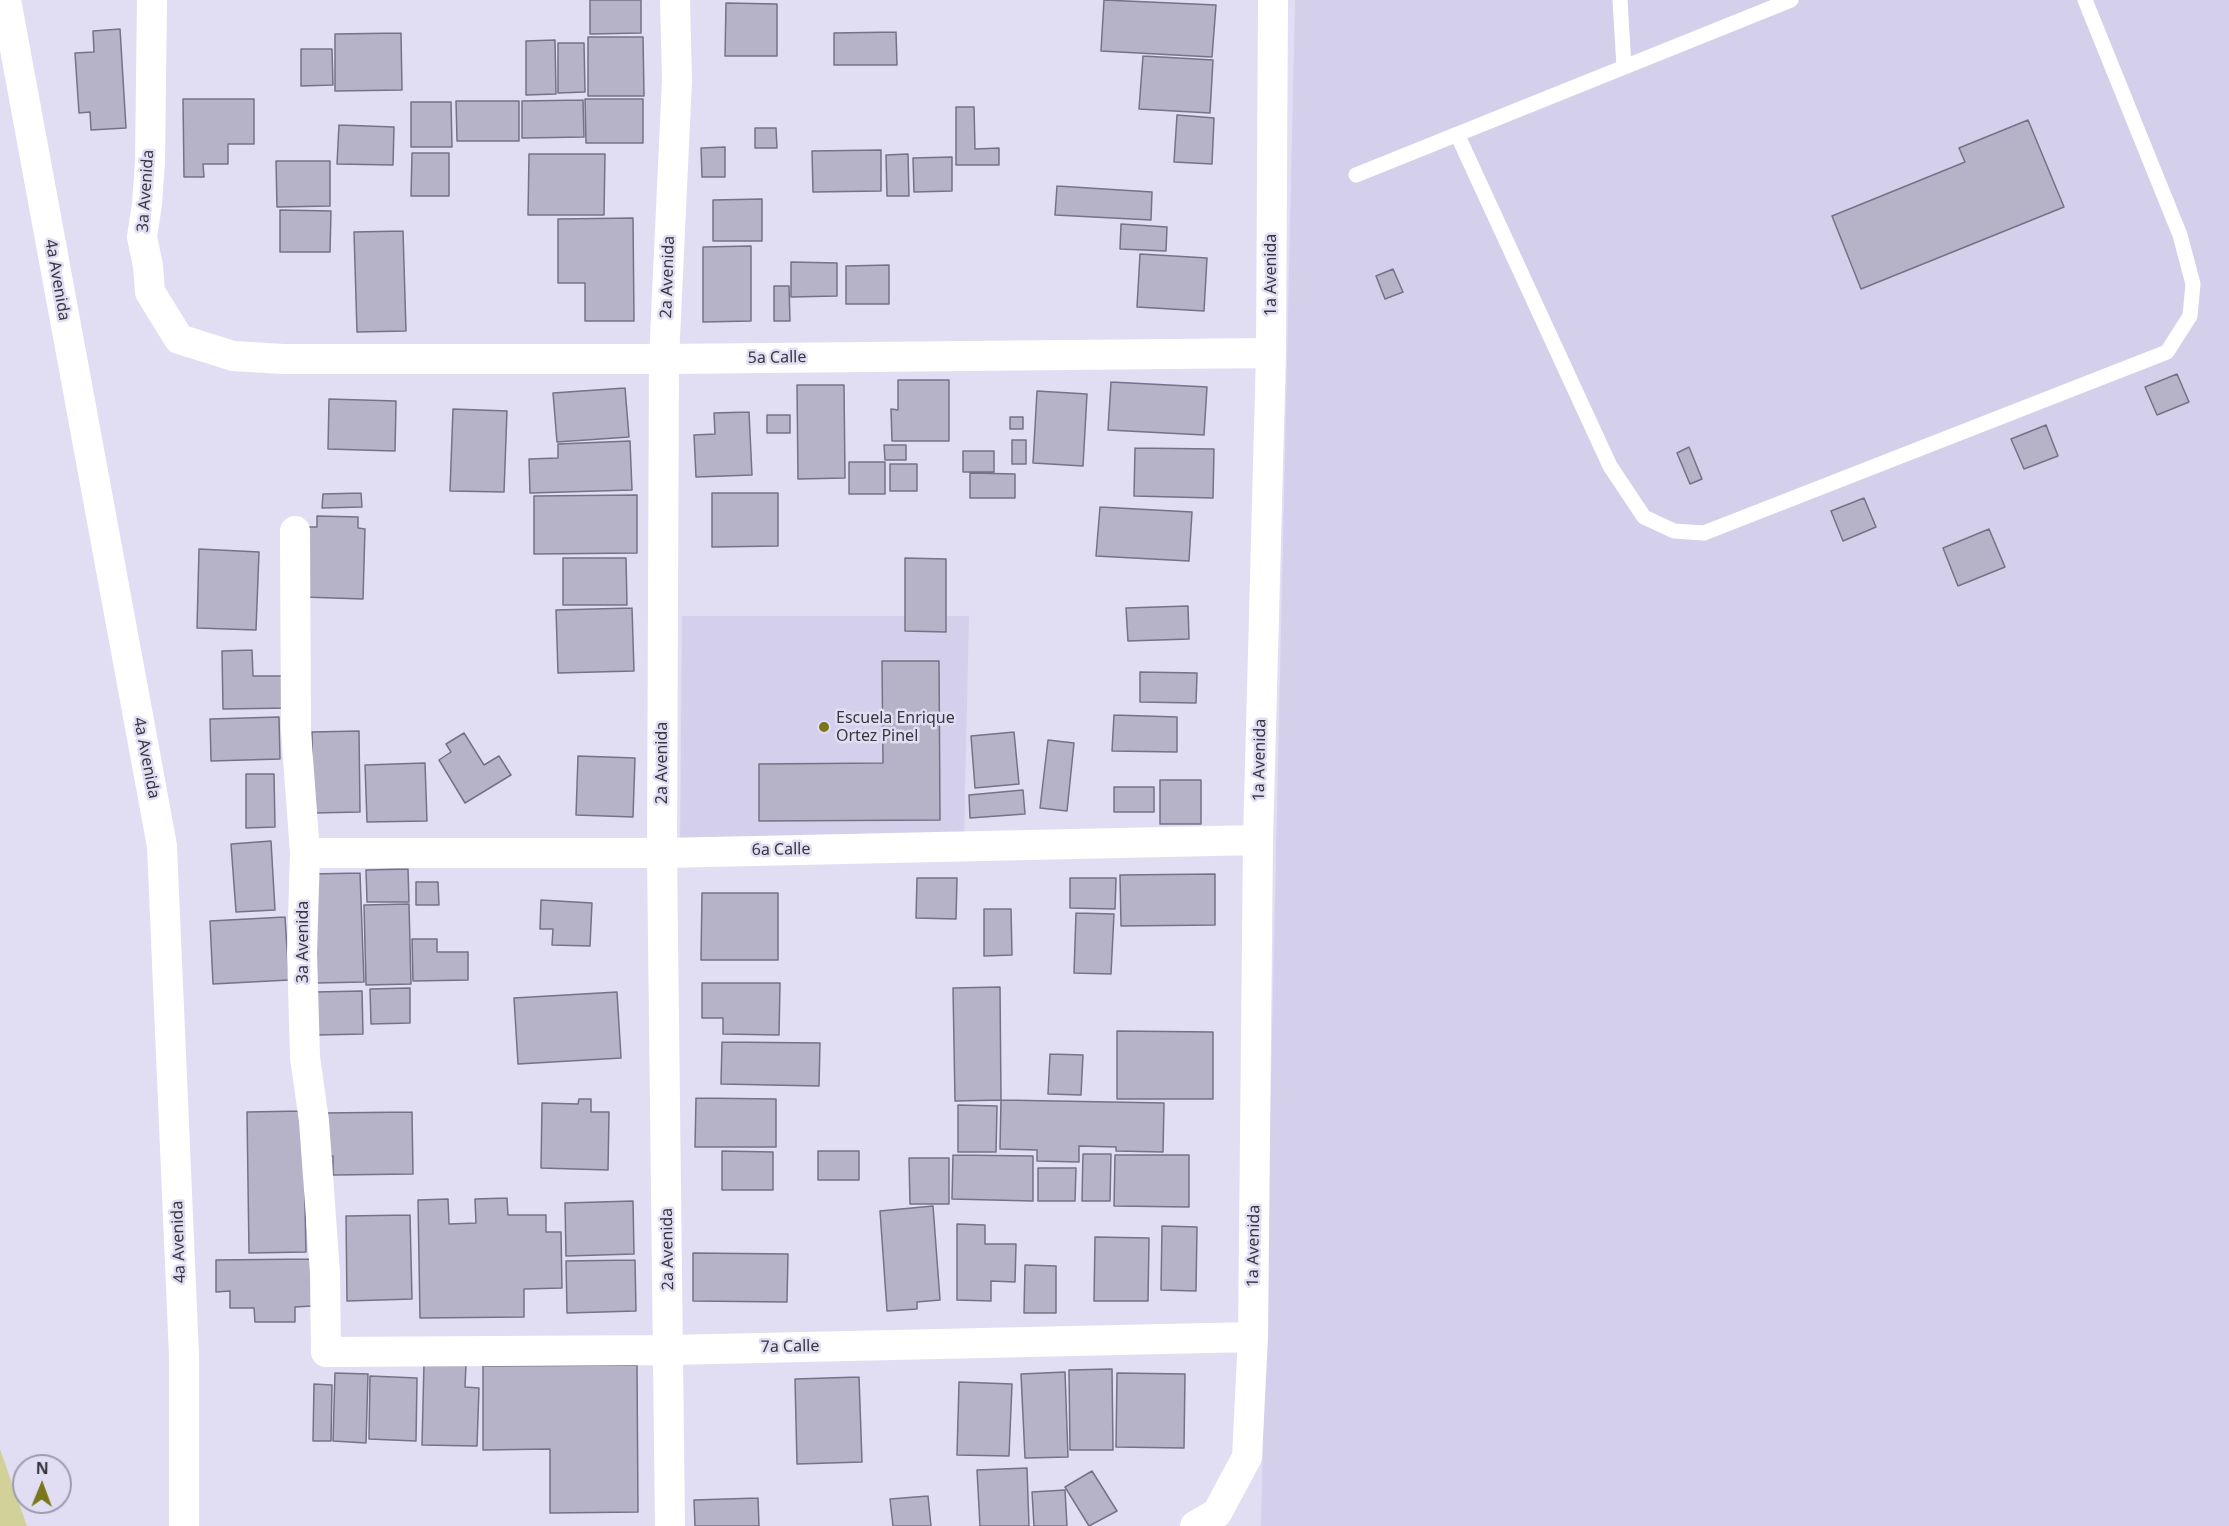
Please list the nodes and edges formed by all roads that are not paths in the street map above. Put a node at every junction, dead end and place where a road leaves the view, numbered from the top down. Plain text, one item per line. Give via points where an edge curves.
1 (6, 0) edge
2 (152, 0) edge
3 (675, 0) edge
4 (1273, 0) edge
5 (1620, 0) edge
6 (1791, 0) edge
7 (2085, 0) edge
8 (1624, 67) junction
9 (1457, 134) junction
10 (1356, 175) dead end
11 (1271, 353) junction
12 (283, 359) joint
13 (664, 359) junction
14 (295, 531) dead end
15 (1258, 840) junction
16 (305, 853) junction
17 (662, 853) junction
18 (1253, 1337) junction
19 (669, 1350) junction
20 (326, 1352) joint
21 (1206, 1520) edge
22 (184, 1526) edge
23 (670, 1526) edge

1 - 22 street, 4a Avenida via 162,846 184,1356
2 - 12 street, 3a Avenida via 150,162 142,237 150,292 178,339 233,356
3 - 13 street, 2a Avenida via 677,80
4 - 11 street, 1a Avenida
5 - 8 lane
6 - 8 lane
7 - 9 lane via 2180,235 2193,284 2190,316 2167,352 1704,532 1674,531 1644,517 1610,466
8 - 9 lane
9 - 10 lane
11 - 13 street, 5a Calle
11 - 15 street, 1a Avenida
12 - 13 street, 5a Calle
13 - 17 street, 2a Avenida
14 - 16 street, 3a Avenida via 296,731
15 - 17 street, 6a Calle
15 - 18 street, 1a Avenida
16 - 17 street, 6a Calle
16 - 20 street, 3a Avenida via 305,1057 314,1120 325,1273
17 - 19 street, 2a Avenida
18 - 19 street, 7a Calle
18 - 21 street, 1a Avenida via 1247,1457
19 - 20 street, 7a Calle
19 - 23 street, 2a Avenida

